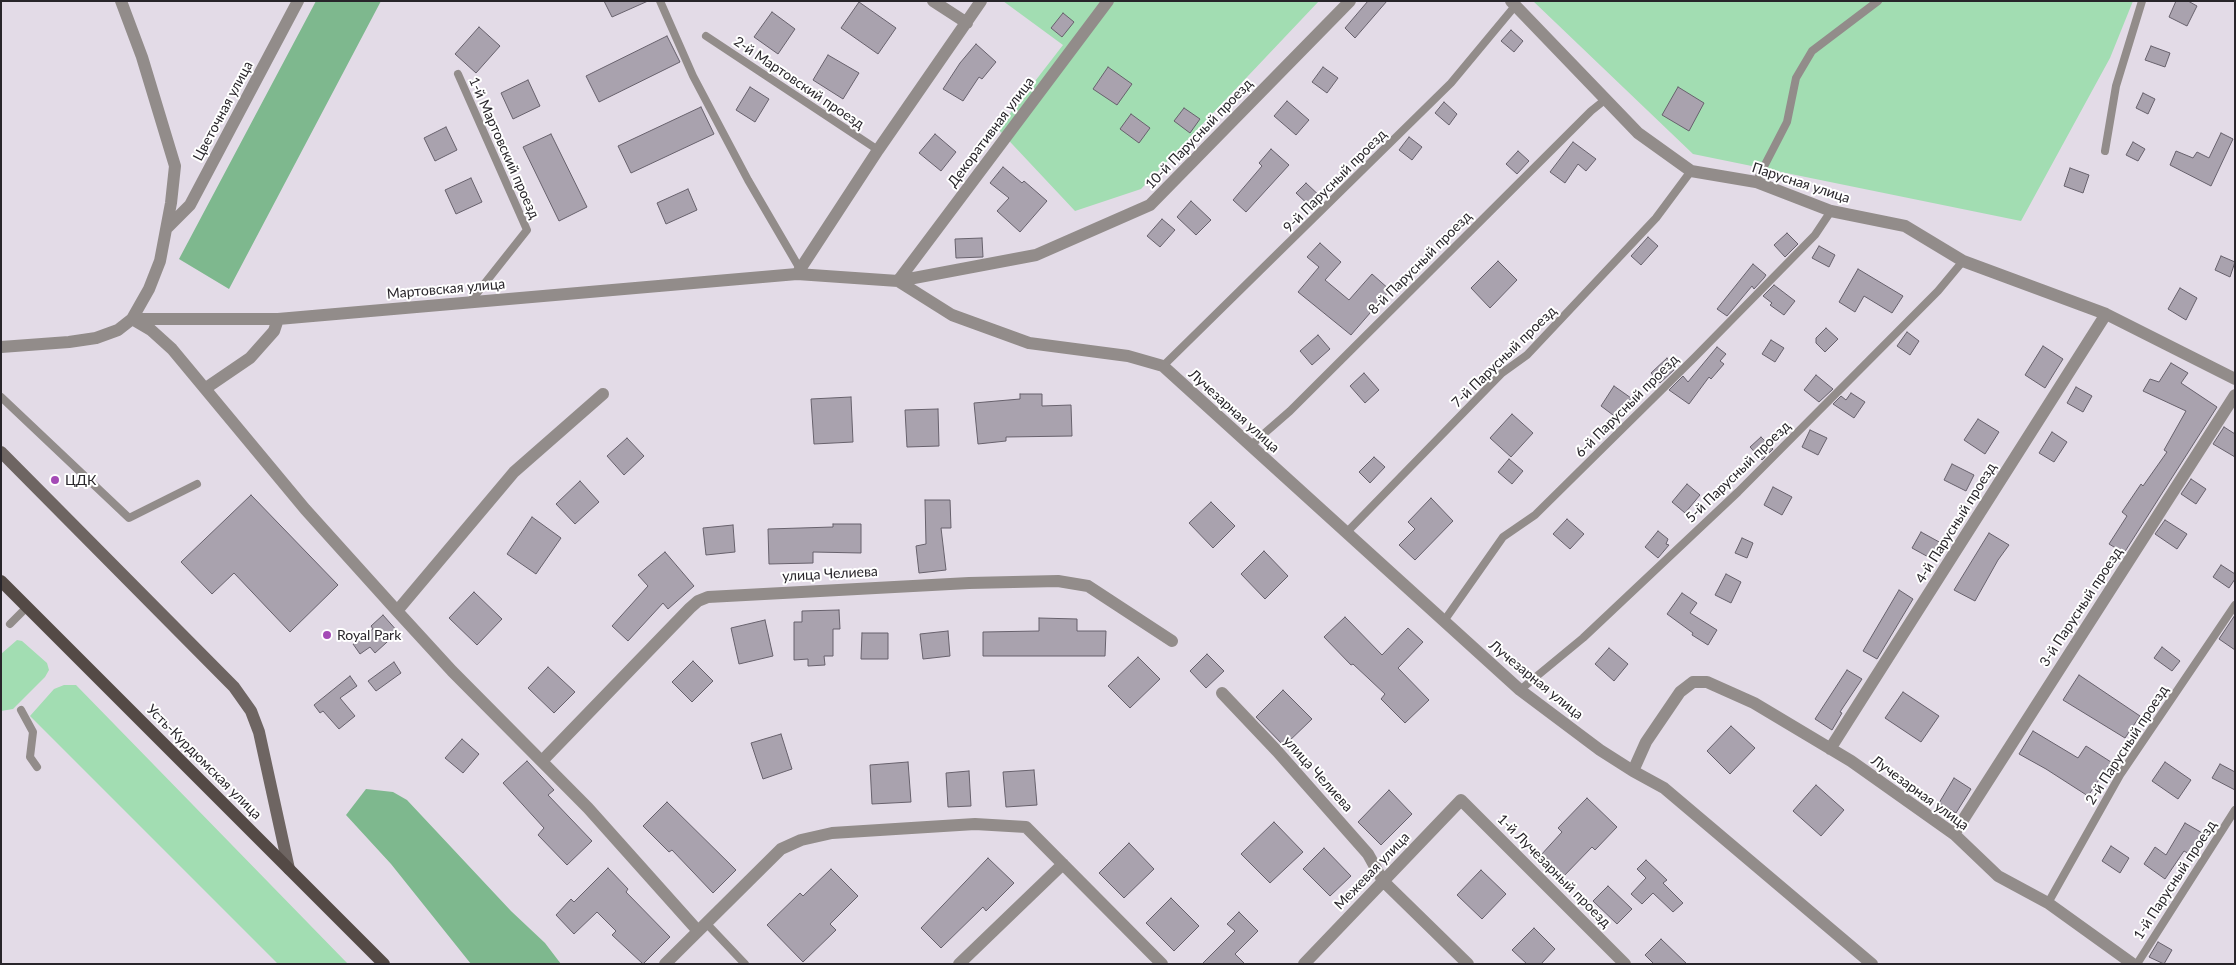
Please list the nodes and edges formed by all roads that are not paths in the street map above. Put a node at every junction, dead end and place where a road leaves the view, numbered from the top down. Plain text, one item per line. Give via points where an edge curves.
1 (121, 1) edge
2 (298, 1) edge
3 (660, 1) edge
4 (933, 1) edge
5 (981, 1) edge
6 (1108, 1) edge
7 (1350, 1) edge
8 (1878, 1) edge
9 (2142, 1) edge
10 (1513, 3) edge
11 (967, 23) junction
12 (706, 36) dead end
13 (458, 74) dead end
14 (1606, 99) junction
15 (878, 150) junction
16 (2105, 151) dead end
17 (1691, 171) junction
18 (1756, 182) junction
19 (1831, 211) junction
20 (166, 229) junction
21 (1963, 261) junction
22 (798, 271) junction
23 (898, 281) junction
24 (470, 302) junction
25 (2106, 314) junction
26 (132, 319) junction
27 (278, 319) junction
28 (1, 347) edge
29 (1163, 366) junction
30 (2235, 379) edge
31 (206, 388) junction
32 (604, 394) dead end
33 (2235, 396) edge
34 (1, 397) edge
35 (1251, 446) junction
36 (1, 452) edge
37 (197, 484) dead end
38 (1347, 532) junction
39 (1, 582) edge
40 (2235, 605) edge
41 (27, 607) junction
42 (397, 611) junction
43 (1444, 621) junction
44 (10, 624) dead end
45 (1172, 641) dead end
46 (1520, 690) junction
47 (1222, 693) dead end
48 (20, 710) dead end
49 (1830, 749) junction
50 (542, 761) junction
51 (36, 767) dead end
52 (1632, 771) junction
53 (1461, 800) joint
54 (2235, 810) edge
55 (1954, 834) junction
56 (1062, 864) junction
57 (289, 869) junction
58 (1383, 881) junction
59 (2048, 903) junction
60 (702, 927) junction
61 (384, 964) edge
62 (665, 964) edge
63 (745, 964) edge
64 (959, 964) edge
65 (1162, 964) edge
66 (1304, 964) edge
67 (1468, 964) edge
68 (1625, 964) edge
69 (1872, 964) edge
70 (2135, 964) edge

1 - 20 street via 142,57 175,166
2 - 20 street, Цветочная улица via 190,205
3 - 22 lane via 702,94
4 - 11 street
5 - 11 street
6 - 23 street, Декоративная улица
7 - 23 street, 10-й Парусный проезд via 1150,205 1036,255
8 - 18 lane via 1812,51 1796,78 1787,122
9 - 16 lane via 2116,86
10 - 14 street, Парусная улица
10 - 29 lane, 9-й Парусный проезд via 1452,83
11 - 15 street
12 - 15 lane, 2-й Мартовский проезд
13 - 24 lane, 1-й Мартовский проезд via 527,230
14 - 17 street, Парусная улица via 1638,133
14 - 35 lane, 8-й Парусный проезд
15 - 22 street
17 - 18 street, Парусная улица
17 - 38 lane, 7-й Парусный проезд via 1656,218 1527,355 1502,373
18 - 19 street, Парусная улица
19 - 21 street, Парусная улица via 1905,226
19 - 43 lane, 6-й Парусный проезд via 1815,235 1661,390 1535,515 1503,537
20 - 26 street via 160,261
21 - 25 street, Парусная улица
21 - 46 lane, 5-й Парусный проезд via 1938,292 1738,492 1583,638
22 - 23 street, Мартовская улица
22 - 24 street, Мартовская улица
23 - 29 street, Лучезарная улица via 952,315 1029,343 1128,356
24 - 27 street, Мартовская улица
25 - 30 street, Парусная улица
25 - 49 street, 4-й Парусный проезд
26 - 27 street, Мартовская улица
26 - 28 street via 118,330 96,338
26 - 31 street via 151,330 172,349
27 - 31 street via 274,331 250,358
29 - 35 street, Лучезарная улица
31 - 42 street via 305,509
32 - 42 street via 514,472
33 - 55 street, 3-й Парусный проезд
34 - 37 lane via 130,518
35 - 38 street, Лучезарная улица
36 - 57 street via 234,687 251,711 259,732
38 - 43 street, Лучезарная улица
39 - 41 main road, Усть-Курдюмская улица
40 - 59 lane, 2-й Парусный проезд via 2120,775
41 - 44 lane
41 - 57 main road, Усть-Курдюмская улица
42 - 50 street
43 - 46 street, Лучезарная улица
45 - 50 street, улица Челиева via 1088,586 1058,582 969,583 708,597 690,608
46 - 52 street, Лучезарная улица
47 - 58 street, улица Челиева via 1278,751 1368,854
48 - 51 lane via 33,732 30,757
49 - 52 street, Лучезарная улица via 1746,700 1707,682 1693,682 1680,692 1664,715
49 - 55 street, Лучезарная улица
50 - 60 street
52 - 69 street via 1664,788
53 - 58 street, Межевая улица
53 - 68 street, 1-й Лучезарный проезд
54 - 70 lane, 1-й Парусный проезд
55 - 59 street, Лучезарная улица via 1998,876
56 - 60 street via 1026,827 975,824 832,833 781,849
56 - 64 street
56 - 65 street
57 - 61 main road, Усть-Курдюмская улица
58 - 66 street, Межевая улица
58 - 67 street, улица Челиева
59 - 70 street, Лучезарная улица
60 - 62 street
60 - 63 lane

